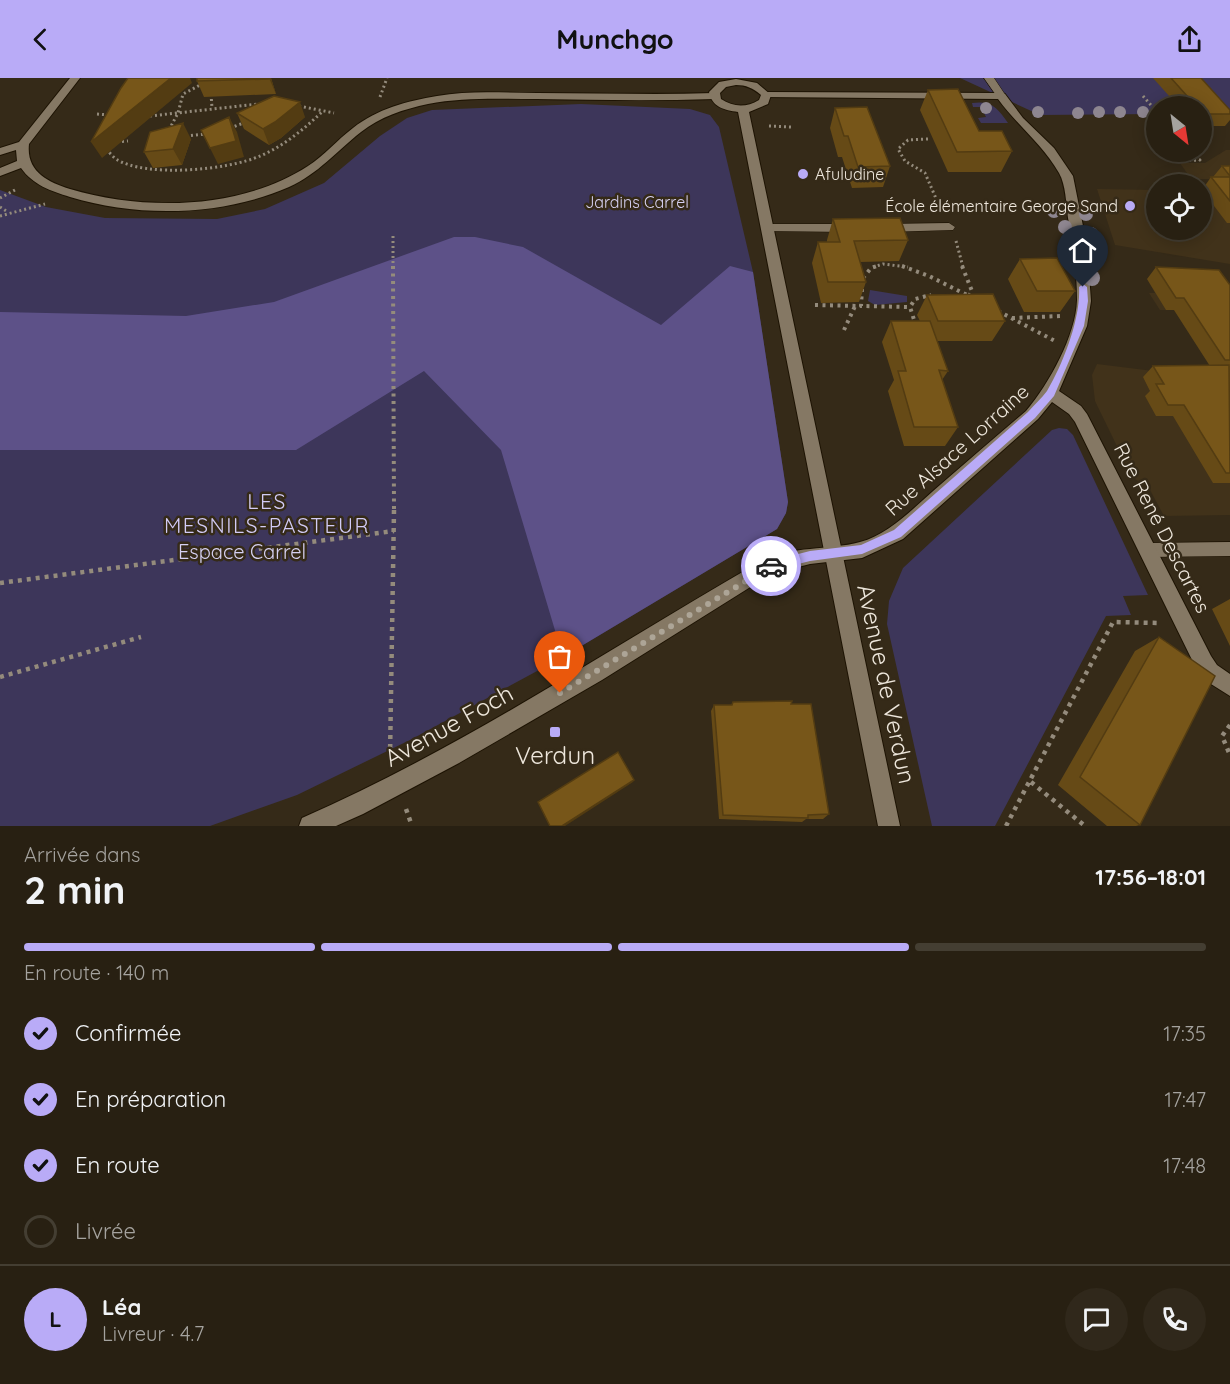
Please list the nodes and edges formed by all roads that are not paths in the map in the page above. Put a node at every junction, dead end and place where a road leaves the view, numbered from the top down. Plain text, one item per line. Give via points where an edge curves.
1 (75, 78) edge
2 (989, 78) edge
3 (736, 80) edge
4 (766, 95) junction
5 (714, 96) junction
6 (1001, 96) junction
7 (743, 110) junction
8 (23, 144) junction
9 (0, 152) edge
10 (22, 163) junction
11 (0, 172) edge
12 (949, 227) road end
13 (768, 228) junction
14 (1050, 393) junction
15 (1230, 549) edge
16 (1149, 550) junction
17 (832, 553) junction
18 (1230, 686) edge
19 (310, 826) edge
20 (889, 826) edge

1 - 8 street
2 - 6 lane
3 - 4 street via 754,85
3 - 5 street via 718,87
4 - 6 street
4 - 7 street via 759,106
5 - 7 street via 724,106
5 - 10 street via 498,96 429,100 378,116 311,170 282,186 238,200 202,204 127,206 80,197 37,179
6 - 14 street, Rue Alsace Lorraine via 1050,150 1067,176 1074,204 1084,301 1080,326
7 - 13 street, Avenue de Verdun
8 - 9 street
8 - 10 street
10 - 11 street
12 - 13 lane
13 - 17 street, Avenue de Verdun
14 - 16 street, Rue René Descartes via 1081,417
14 - 17 street, Rue Alsace Lorraine via 1032,415 897,533 862,550
15 - 16 lane
16 - 18 street, Rue René Descartes via 1204,663
17 - 19 street, Avenue Foch via 766,567 595,673 451,755
17 - 20 street, Avenue de Verdun

